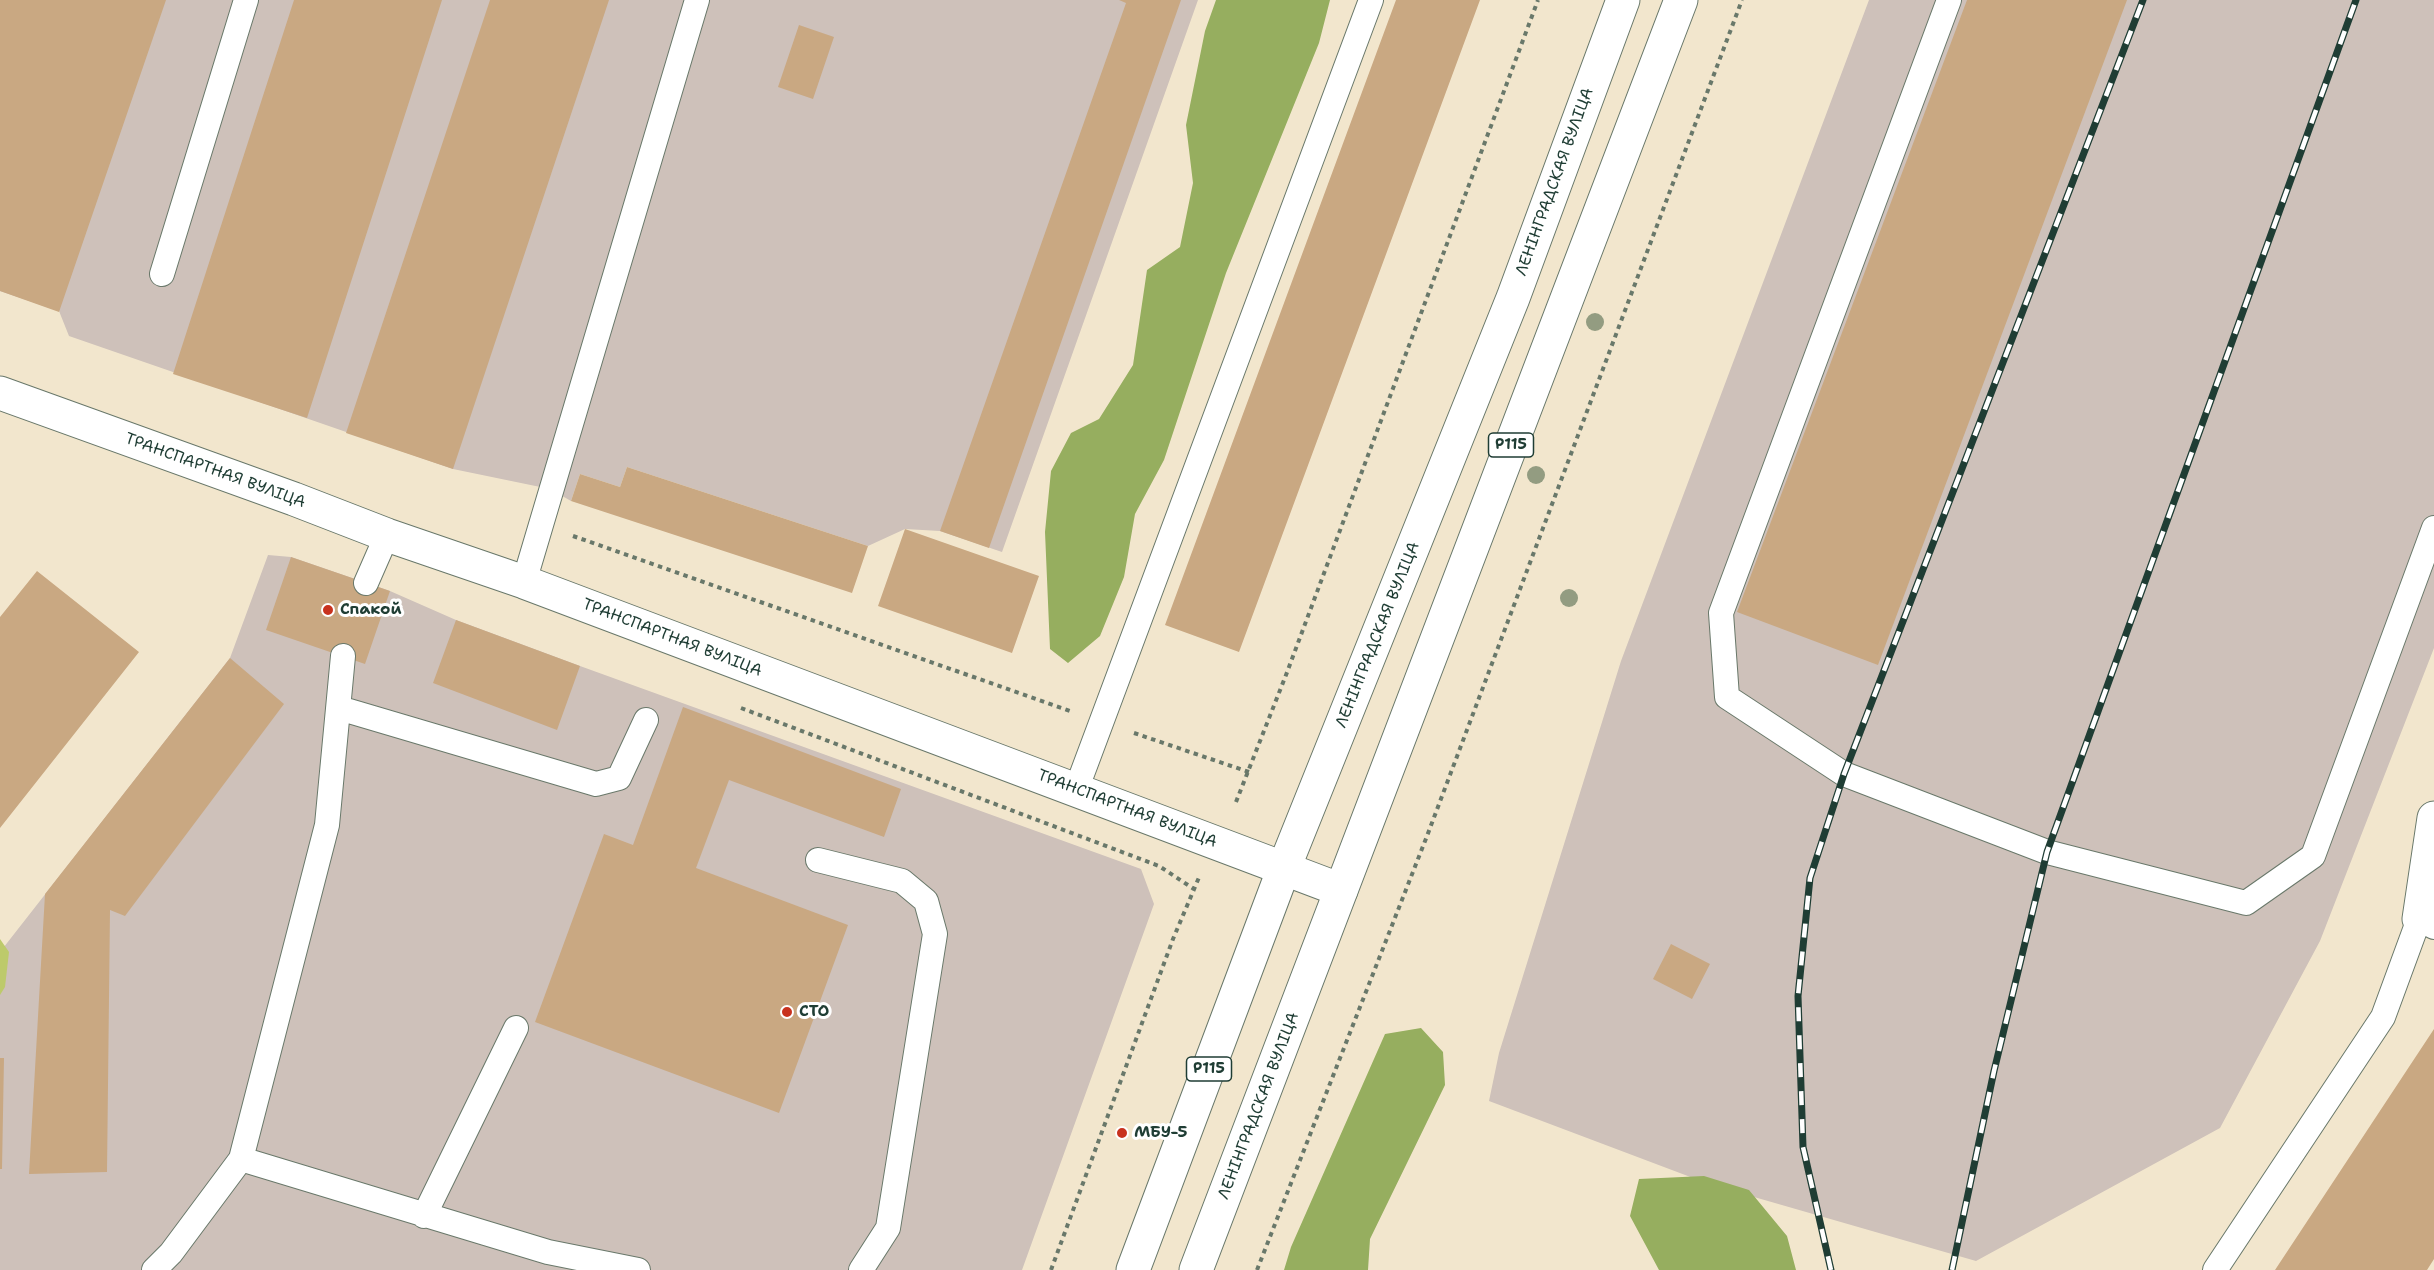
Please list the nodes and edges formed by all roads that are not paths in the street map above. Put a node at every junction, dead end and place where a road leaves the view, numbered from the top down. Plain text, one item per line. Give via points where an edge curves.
1 (246, 0) edge
2 (697, 0) edge
3 (1371, 0) edge
4 (1623, 0) edge
5 (1681, 0) edge
6 (1949, 0) edge
7 (162, 274) dead end
8 (4, 402) edge
9 (2434, 528) edge
10 (387, 536) junction
11 (524, 582) junction
12 (366, 583) dead end
13 (343, 657) dead end
14 (339, 708) junction
15 (646, 720) dead end
16 (1076, 790) junction
17 (2434, 818) edge
18 (818, 860) dead end
19 (1284, 868) junction
20 (1341, 890) junction
21 (2427, 923) edge
22 (516, 1028) dead end
23 (241, 1159) junction
24 (424, 1216) junction
25 (154, 1270) edge
26 (638, 1270) edge
27 (861, 1270) edge
28 (1134, 1270) edge
29 (1196, 1270) edge
30 (2215, 1270) edge

1 - 7 lane
2 - 11 lane
3 - 16 lane
4 - 19 main road, ЛЕНІНГРАДСКАЯ ВУЛІЦА / Р115 via 1513,298
5 - 20 main road, ЛЕНІНГРАДСКАЯ ВУЛІЦА / Р115
6 - 9 lane via 1721,613 1726,697 1844,774 2047,852 2246,903 2313,856
8 - 10 main road, ТРАНСПАРТНАЯ ВУЛІЦА via 294,499
10 - 11 main road, ТРАНСПАРТНАЯ ВУЛІЦА
10 - 12 lane
11 - 16 main road, ТРАНСПАРТНАЯ ВУЛІЦА
13 - 14 lane
14 - 15 lane via 596,784 619,778
14 - 23 lane via 327,825
16 - 19 main road, ТРАНСПАРТНАЯ ВУЛІЦА
17 - 21 main road
18 - 27 lane via 902,881 926,900 935,934 888,1228
19 - 20 main road, ТРАНСПАРТНАЯ ВУЛІЦА
19 - 28 main road, ЛЕНІНГРАДСКАЯ ВУЛІЦА / Р115
20 - 29 main road, ЛЕНІНГРАДСКАЯ ВУЛІЦА / Р115
21 - 30 lane via 2383,1017
22 - 24 lane
23 - 24 lane
23 - 25 lane
24 - 26 lane via 548,1252

